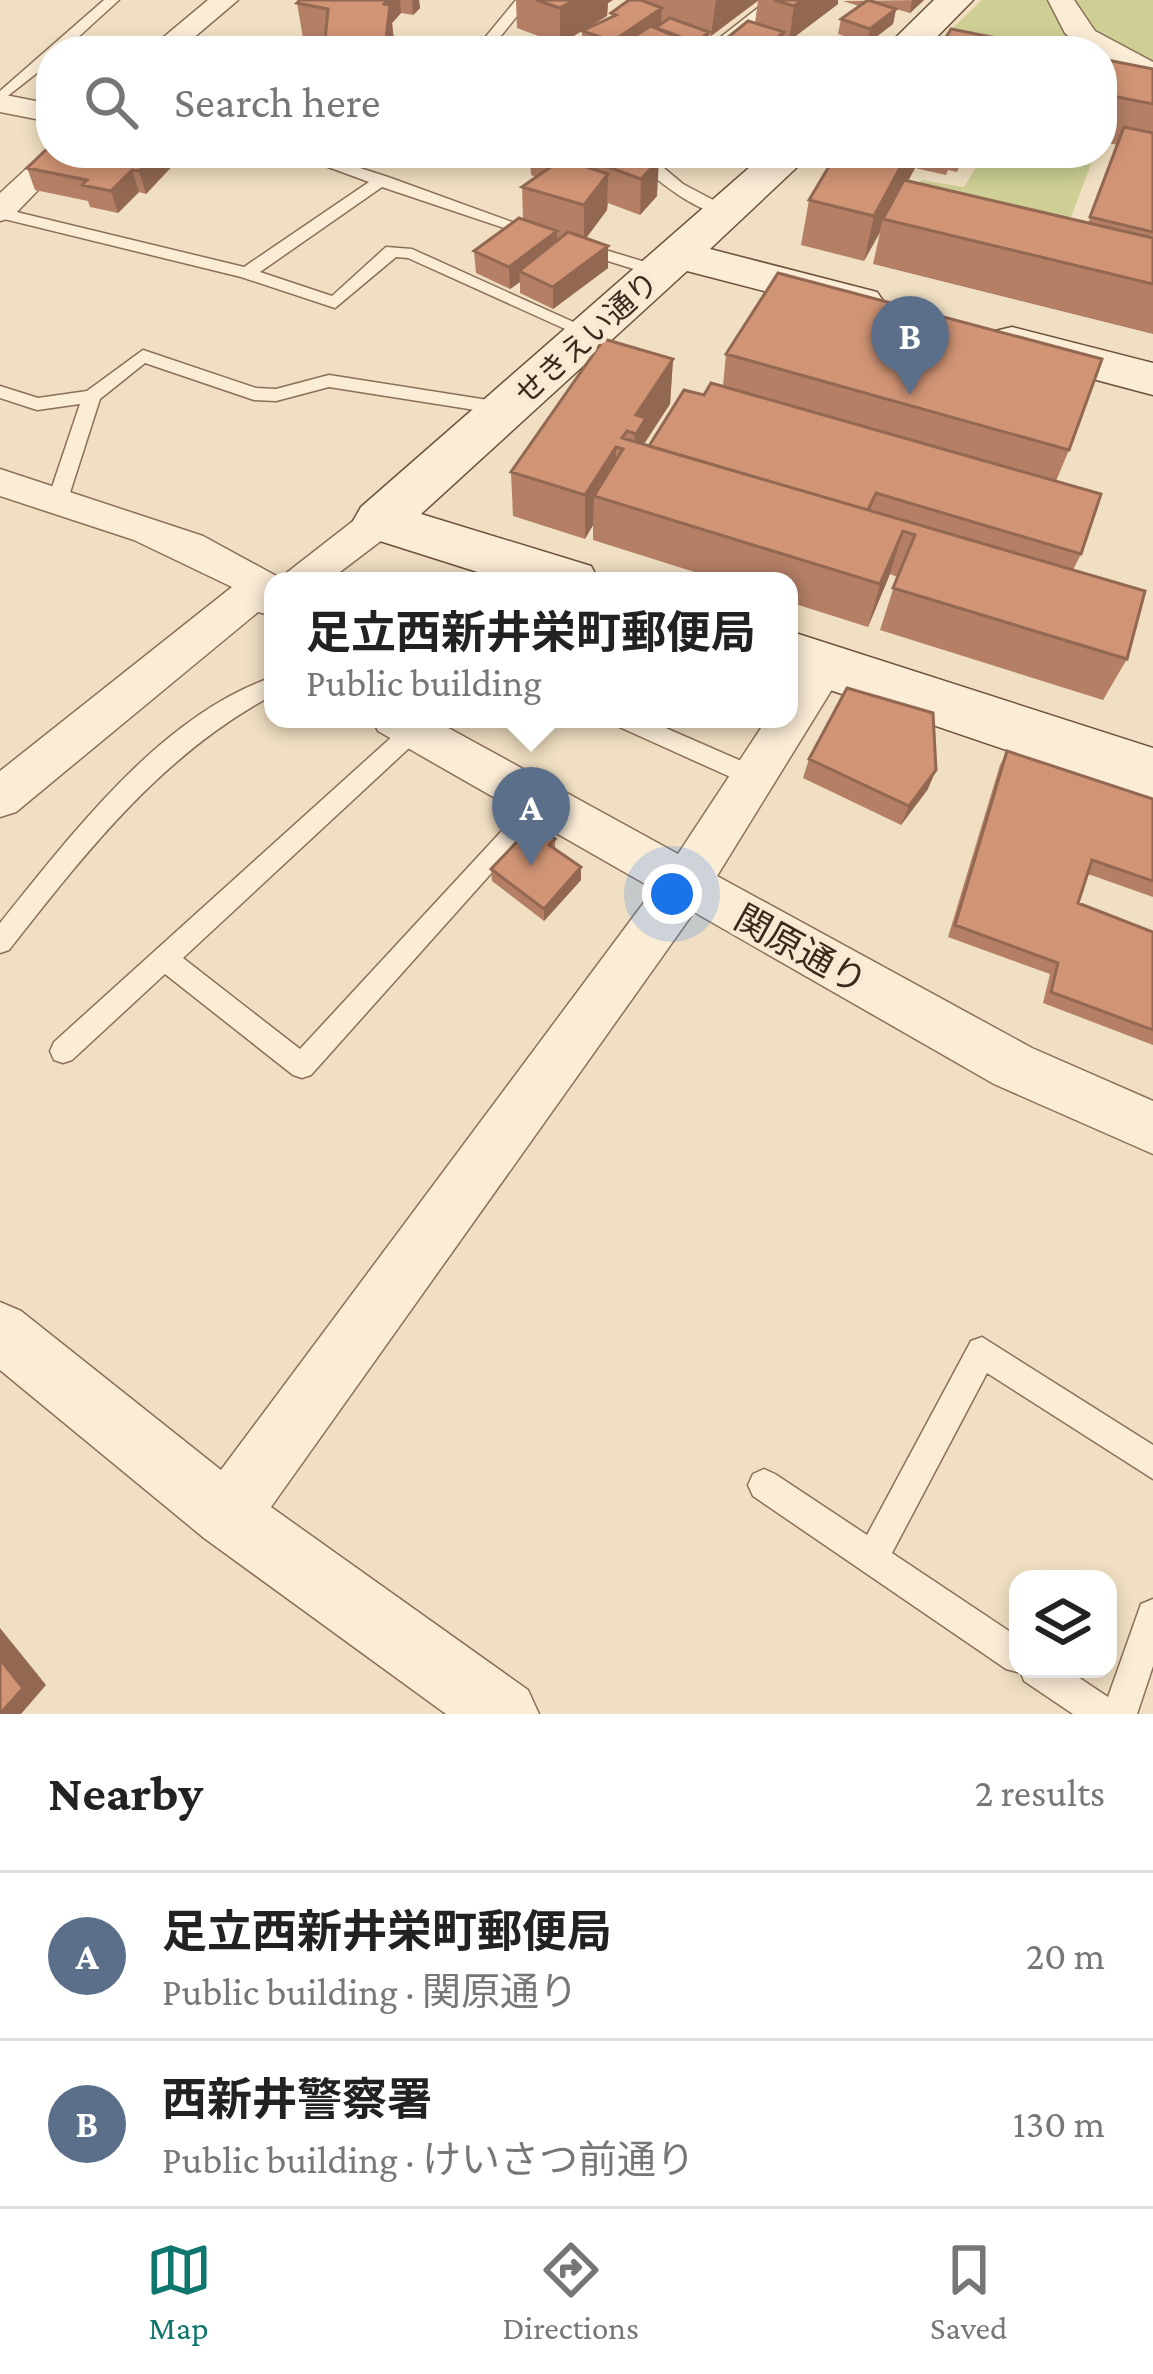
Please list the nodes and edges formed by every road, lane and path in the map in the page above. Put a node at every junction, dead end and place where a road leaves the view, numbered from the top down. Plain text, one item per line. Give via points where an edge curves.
1 (112, 0) edge
2 (225, 0) edge
3 (524, 0) edge
4 (776, 0) edge
5 (955, 0) edge
6 (1061, 0) edge
7 (72, 36) edge
8 (179, 36) edge
9 (494, 36) edge
10 (729, 36) edge
11 (926, 36) edge
12 (1084, 36) edge
13 (1117, 54) edge
14 (36, 68) edge
15 (1153, 71) edge
16 (1119, 89) edge
17 (1153, 96) edge
18 (0, 101) edge
19 (36, 109) edge
20 (44, 168) edge
21 (347, 168) edge
22 (651, 168) edge
23 (774, 168) edge
24 (382, 180) junction
25 (726, 211) junction
26 (0, 212) edge
27 (669, 263) junction
28 (247, 273) junction
29 (904, 314) edge
30 (972, 332) edge
31 (591, 334) junction
32 (1153, 379) edge
33 (0, 392) edge
34 (92, 396) junction
35 (509, 409) junction
36 (0, 482) edge
37 (57, 502) junction
38 (380, 521) junction
39 (307, 572) edge
40 (523, 572) edge
41 (264, 586) edge
42 (264, 603) edge
43 (807, 658) edge
44 (264, 689) edge
45 (401, 728) edge
46 (409, 728) edge
47 (643, 728) edge
48 (776, 728) edge
49 (1153, 774) edge
50 (754, 777) junction
51 (0, 798) edge
52 (541, 804) junction
53 (686, 884) junction
54 (0, 942) edge
55 (164, 958) junction
56 (63, 1052) dead end
57 (1153, 1128) edge
58 (0, 1332) edge
59 (1153, 1463) edge
60 (764, 1485) dead end
61 (227, 1515) junction
62 (872, 1558) junction
63 (1153, 1616) edge
64 (1009, 1651) edge
65 (1049, 1678) edge
66 (504, 1714) edge
67 (1103, 1714) edge
68 (1120, 1714) edge

1 - 7 lane
2 - 8 street
3 - 9 lane
4 - 10 lane
5 - 11 street
6 - 12 street
13 - 15 street
14 - 18 lane
16 - 17 street
18 - 19 street
20 - 26 street
21 - 24 lane
22 - 25 lane
23 - 25 street, せきえい通り
24 - 27 lane
24 - 28 lane
25 - 27 street, せきえい通り
26 - 28 lane
27 - 29 street
27 - 31 street, せきえい通り
28 - 31 lane via 335,303 392,251 412,254
30 - 32 street
31 - 35 street, せきえい通り
33 - 34 lane via 37,404
34 - 35 lane via 143,356 254,394 329,381
34 - 37 lane
35 - 38 street, せきえい通り
36 - 37 street
37 - 41 street via 222,560
38 - 39 street
38 - 40 street
42 - 51 street
43 - 49 street
44 - 54 lane via 233,703 137,778
45 - 55 lane
46 - 52 street, 関原通り
47 - 50 lane
48 - 50 street
50 - 53 street
52 - 53 street, 関原通り
52 - 55 lane via 302,1066
53 - 57 street, 関原通り via 1013,1066
53 - 61 street
55 - 56 lane
58 - 61 street
59 - 62 lane via 982,1352
60 - 62 lane
61 - 66 street
62 - 64 lane
63 - 68 lane
65 - 67 lane

